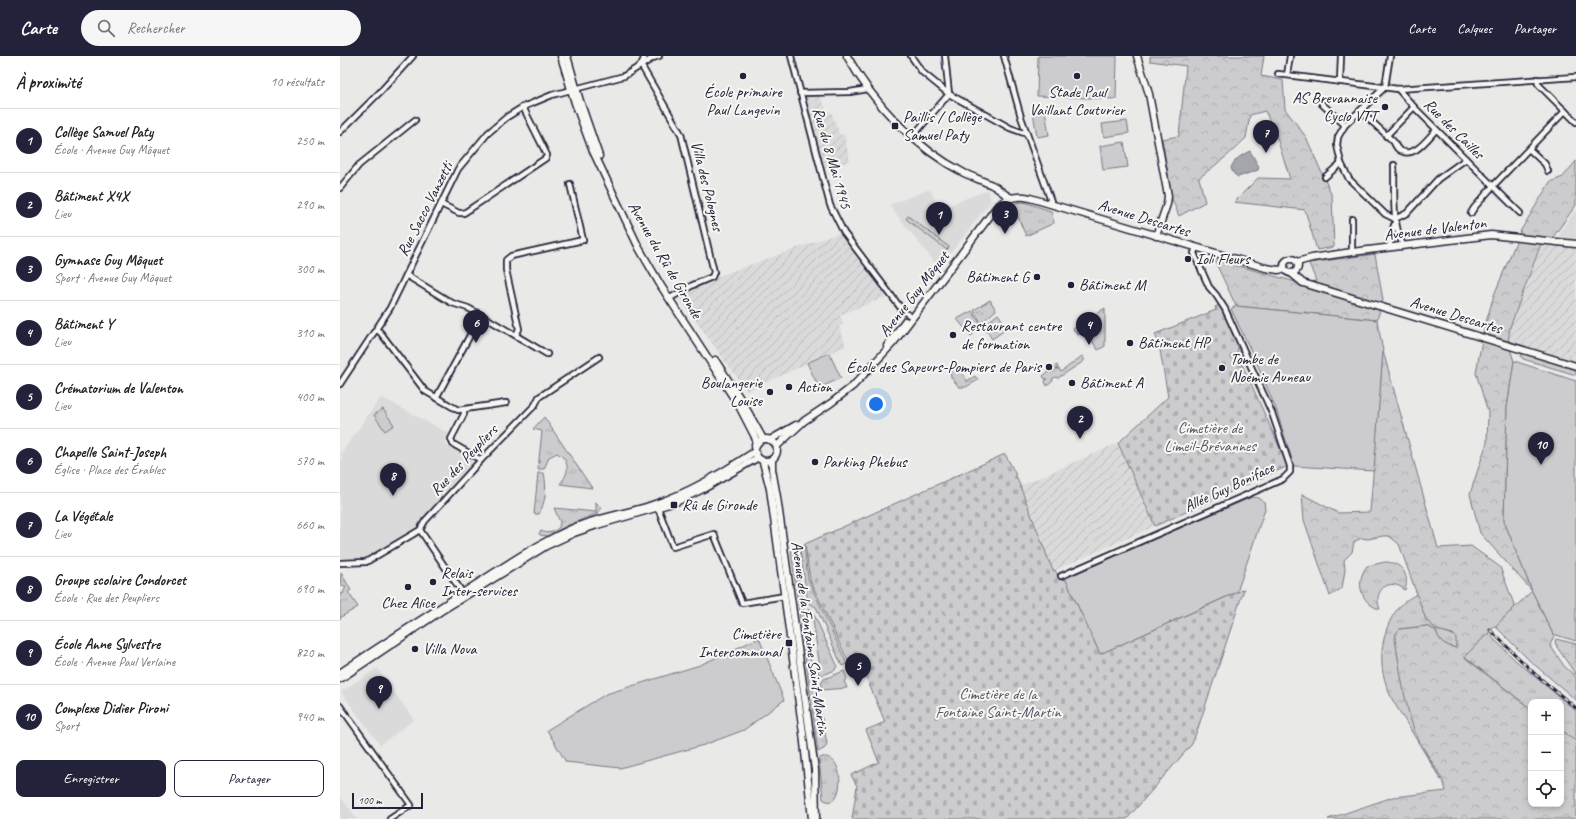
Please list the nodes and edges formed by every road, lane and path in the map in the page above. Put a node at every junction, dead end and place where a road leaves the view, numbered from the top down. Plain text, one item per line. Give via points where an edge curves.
1 (413, 56) edge
2 (561, 56) edge
3 (567, 56) edge
4 (645, 56) edge
5 (658, 56) edge
6 (791, 56) edge
7 (847, 56) edge
8 (911, 56) edge
9 (945, 56) edge
10 (1004, 56) edge
11 (1137, 56) edge
12 (1290, 56) edge
13 (1342, 56) edge
14 (1390, 56) edge
15 (641, 65) junction
16 (1278, 74) dead end
17 (1287, 75) junction
18 (1576, 77) edge
19 (1537, 79) junction
20 (1340, 82) junction
21 (1385, 87) junction
22 (868, 89) junction
23 (1398, 89) junction
24 (573, 90) junction
25 (800, 93) junction
26 (949, 94) junction
27 (1322, 104) dead end
28 (523, 106) junction
29 (1414, 108) junction
30 (1361, 111) junction
31 (1565, 111) junction
32 (415, 120) dead end
33 (1576, 122) edge
34 (1345, 125) junction
35 (1436, 130) junction
36 (340, 132) edge
37 (1027, 132) junction
38 (1386, 136) junction
39 (912, 137) junction
40 (1529, 149) junction
41 (1466, 159) junction
42 (1341, 163) junction
43 (1394, 165) dead end
44 (1548, 171) dead end
45 (1325, 177) dead end
46 (570, 184) dead end
47 (1493, 186) junction
48 (340, 188) edge
49 (1007, 198) junction
50 (441, 204) junction
51 (1052, 204) junction
52 (1471, 213) dead end
53 (1520, 213) dead end
54 (1395, 219) junction
55 (1352, 220) dead end
56 (1156, 236) junction
57 (1576, 244) edge
58 (1403, 245) junction
59 (1390, 247) junction
60 (1196, 248) junction
61 (1352, 252) junction
62 (1297, 262) junction
63 (1284, 269) junction
64 (1294, 272) junction
65 (406, 275) junction
66 (672, 297) junction
67 (481, 315) junction
68 (909, 315) junction
69 (376, 330) junction
70 (516, 335) junction
71 (547, 354) dead end
72 (600, 357) dead end
73 (879, 358) junction
74 (1576, 366) edge
75 (340, 384) edge
76 (436, 398) junction
77 (506, 403) dead end
78 (464, 410) junction
79 (804, 421) junction
80 (763, 439) junction
81 (770, 440) junction
82 (776, 446) junction
83 (755, 452) junction
84 (481, 460) junction
85 (772, 460) junction
86 (763, 462) junction
87 (658, 508) junction
88 (420, 530) junction
89 (340, 563) edge
90 (1061, 576) dead end
91 (464, 595) junction
92 (788, 596) junction
93 (791, 622) junction
94 (340, 673) edge
95 (340, 679) edge
96 (340, 706) edge
97 (803, 733) junction
98 (813, 756) junction
99 (390, 819) edge
100 (812, 819) edge
101 (816, 819) edge

1 - 36 street
2 - 24 main road, Avenue du Rû de Gironde
3 - 24 main road, Avenue du Rû de Gironde
4 - 15 street
5 - 15 street, Rue Sacco Vanzetti
6 - 25 street, Rue du 8 Mai 1945
7 - 22 main road
8 - 26 street via 922,72
9 - 26 street
10 - 37 street
11 - 56 main road via 1149,94 1168,196
12 - 17 street
13 - 20 street
14 - 21 street
15 - 24 street, Rue Sacco Vanzetti via 624,76
15 - 66 street, Villa des Polognes via 681,134 714,272 712,277
16 - 17 street
17 - 20 street
18 - 19 street
19 - 23 street
19 - 31 street via 1538,84
20 - 21 street
21 - 23 street
21 - 30 street
22 - 25 street
22 - 39 main road
23 - 29 street, Rue des Cailles
24 - 28 street, Rue Sacco Vanzetti
24 - 66 main road, Avenue du Rû de Gironde via 606,172 642,246
24 - 83 main road, Avenue du Rû de Gironde via 592,149 639,248 739,406 756,440
25 - 68 street, Rue du 8 Mai 1945 via 830,205 859,255 903,311
26 - 37 street via 1005,126
26 - 39 street
27 - 34 street
28 - 50 street, Rue Sacco Vanzetti via 488,133 472,151 458,169
28 - 50 street via 546,158 464,213
29 - 35 street, Rue des Cailles
29 - 38 street
30 - 34 street
30 - 38 street
31 - 33 street
31 - 40 street
32 - 48 street via 359,165
34 - 42 street via 1337,141
35 - 38 street via 1418,148 1407,152 1397,148
35 - 41 street, Rue des Cailles
37 - 51 street
39 - 49 main road via 964,173 996,187
40 - 44 street via 1545,164
40 - 47 street
41 - 47 street, Rue des Cailles
41 - 54 street via 1438,179 1407,213
42 - 45 street
42 - 54 street via 1349,179 1385,214
43 - 54 street
46 - 70 street via 583,240 511,256 506,260 519,329
47 - 52 street
47 - 53 street, Rue des Cailles
49 - 51 main road, Avenue Descartes via 1024,197
49 - 68 main road, Avenue Guy Môquet via 994,206
49 - 73 main road, Avenue Guy Môquet
50 - 65 street, Rue Sacco Vanzetti
51 - 56 main road, Avenue Descartes
54 - 58 street
54 - 59 street
55 - 61 street
56 - 60 main road, Avenue Descartes
57 - 58 main road, Avenue de Valenton via 1491,235
58 - 59 main road, Avenue de Valenton
59 - 61 main road, Avenue de Valenton
60 - 63 main road, Avenue Descartes via 1266,268
60 - 90 street, Allée Guy Boniface via 1194,253 1209,287 1225,309 1272,413 1290,472 1283,479
61 - 62 main road, Avenue de Valenton
62 - 63 main road via 1291,259 1287,261
62 - 64 main road via 1298,266
63 - 64 main road via 1287,272
64 - 74 main road, Avenue Descartes via 1303,283
65 - 67 street via 452,302
65 - 69 street, Rue Sacco Vanzetti
66 - 80 main road, Avenue du Rû de Gironde via 743,403
67 - 70 street
67 - 76 street
68 - 73 main road, Avenue Guy Môquet
69 - 75 street, Rue Sacco Vanzetti
69 - 76 street via 425,391
70 - 71 street
72 - 84 street, Rue des Peupliers via 539,397 535,405
73 - 79 main road, Avenue Guy Môquet via 852,386
76 - 78 street via 458,410
77 - 78 street
78 - 84 street via 451,439 453,444
79 - 81 main road, Avenue Guy Môquet
79 - 82 main road, Avenue Guy Môquet
80 - 81 main road
80 - 83 main road
81 - 82 main road
82 - 85 main road via 777,452
83 - 86 main road
83 - 87 main road via 705,488
83 - 91 main road via 679,495 572,528 545,541
84 - 88 street, Rue des Peupliers
85 - 86 main road
85 - 92 main road, Avenue de la Fontaine Saint-Martin
86 - 92 main road, Avenue de la Fontaine Saint-Martin
87 - 91 main road via 574,533 546,546
87 - 92 street via 672,547 714,534 742,602
88 - 89 street, Rue des Peupliers via 366,562
88 - 91 street
91 - 94 main road
91 - 95 main road
92 - 93 main road, Avenue de la Fontaine Saint-Martin
93 - 97 main road, Avenue de la Fontaine Saint-Martin
93 - 98 main road, Avenue de la Fontaine Saint-Martin
96 - 99 street via 411,805
97 - 98 main road via 807,753
97 - 100 main road, Avenue de la Fontaine Saint-Martin
98 - 101 main road, Avenue de la Fontaine Saint-Martin

